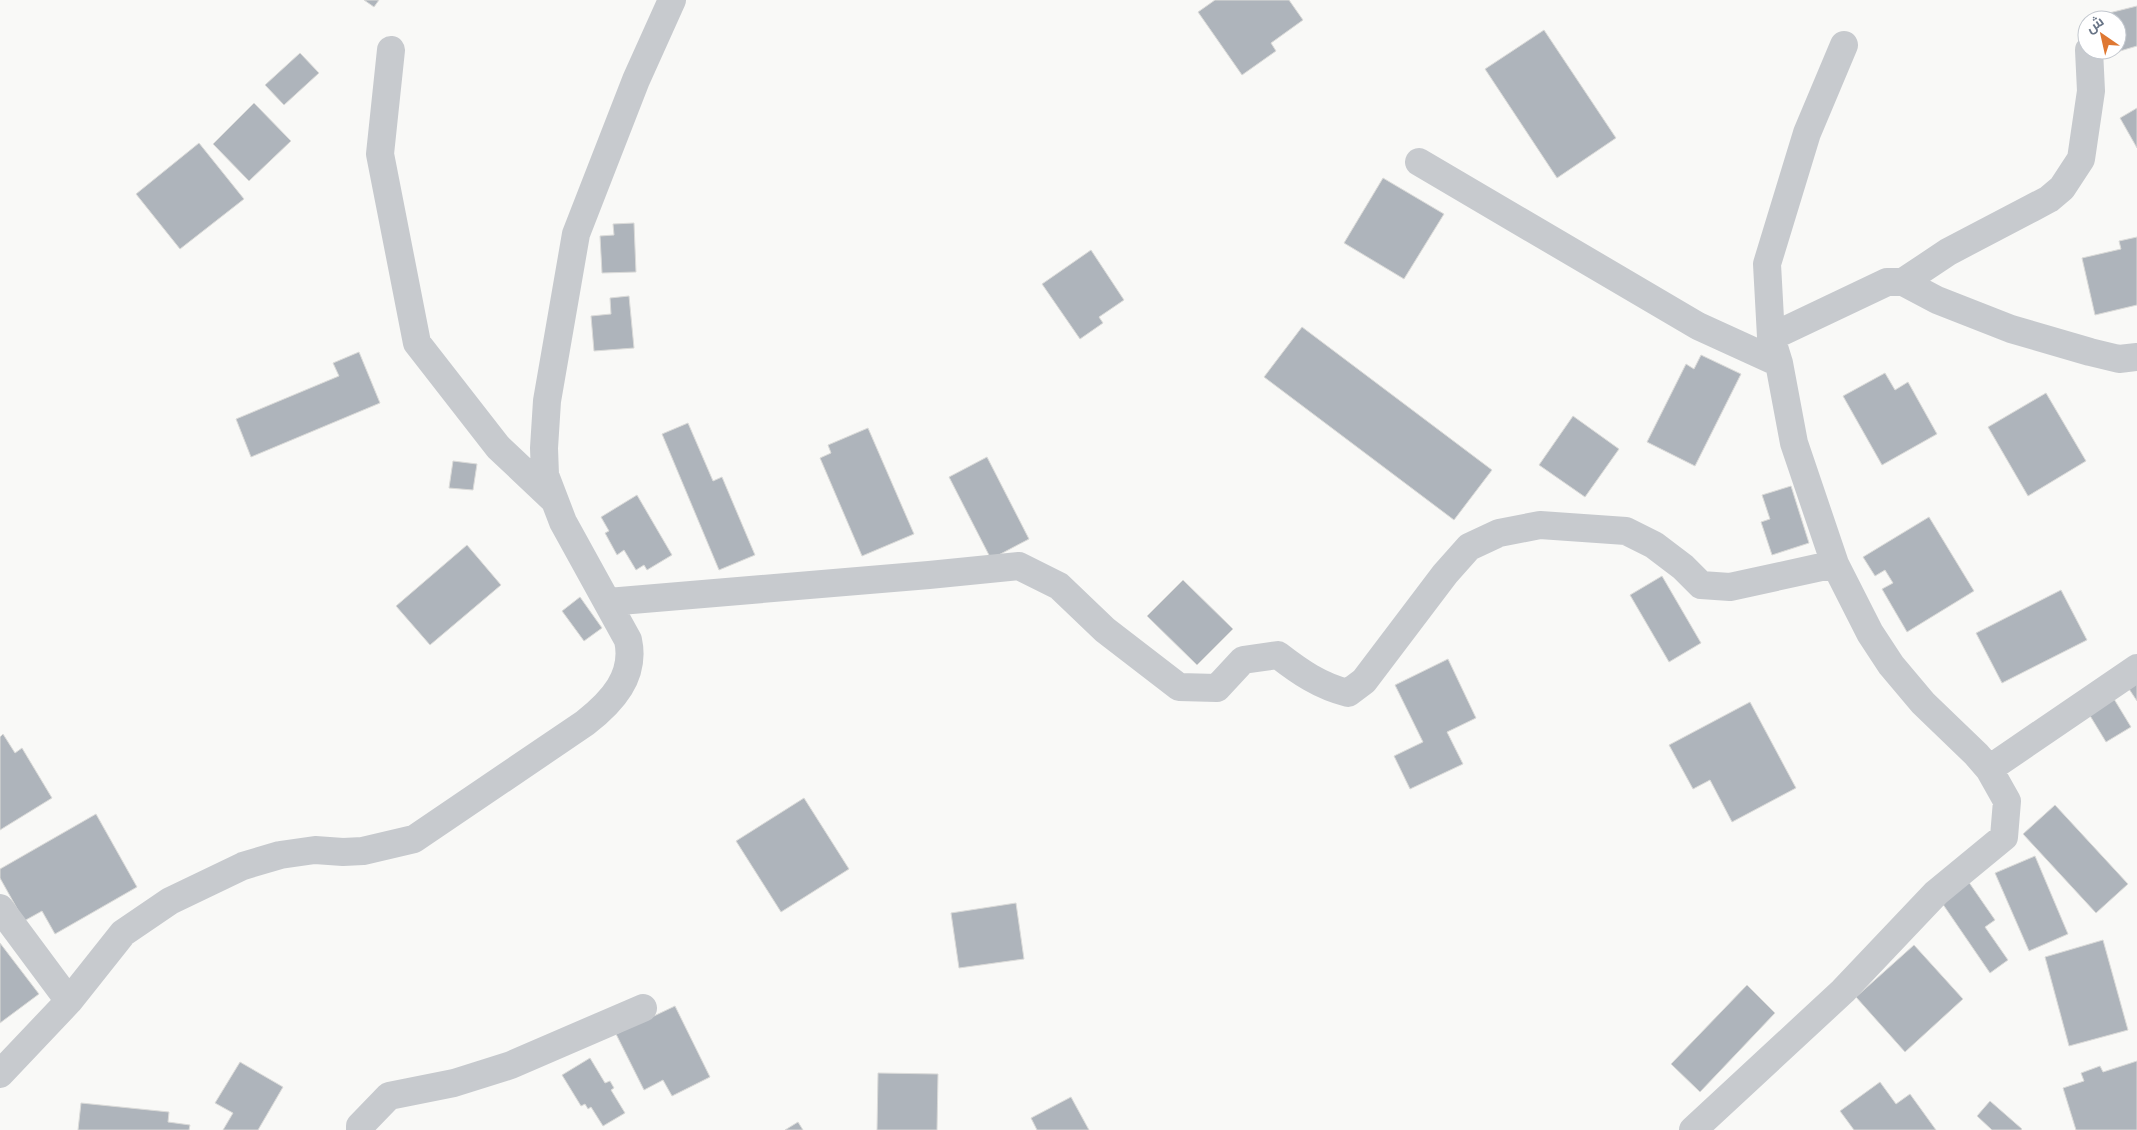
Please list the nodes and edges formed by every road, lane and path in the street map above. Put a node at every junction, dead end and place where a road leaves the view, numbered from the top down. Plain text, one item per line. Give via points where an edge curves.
1 (672, 0) edge
2 (1844, 45) dead end
3 (391, 50) dead end
4 (2089, 60) edge
5 (1419, 162) dead end
6 (1903, 282) junction
7 (1771, 338) junction
8 (2137, 357) edge
9 (1779, 363) junction
10 (555, 501) junction
11 (1835, 564) junction
12 (608, 602) junction
13 (2137, 668) edge
14 (1989, 769) junction
15 (0, 908) edge
16 (69, 1001) junction
17 (643, 1008) dead end
18 (0, 1074) edge
19 (360, 1130) edge
20 (1693, 1130) edge

1 - 10 street via 636,80 576,234 547,400 545,475
2 - 7 street via 1807,133 1768,264
3 - 10 street via 380,154 417,342 498,448
4 - 6 street via 2091,91 2081,159 2062,188 2041,203 1948,252
5 - 9 street via 1698,326
6 - 7 street via 1887,282
6 - 8 street via 1937,300 2011,329 2119,359
7 - 9 street
9 - 11 street via 1794,443
10 - 12 street via 563,522
11 - 12 street via 1730,587 1701,586 1654,544 1626,531 1540,525 1499,532 1469,547 1364,681 1348,694 1313,681 1278,655 1243,660 1216,688 1179,687 1105,630 1059,586 1019,566
11 - 14 street via 1870,633 1891,665 1923,703
12 - 16 street via 628,640 629,666 608,705 585,723 414,839 363,851 315,850 280,856 242,866 170,901 123,934
13 - 14 street
14 - 20 street via 2007,801 2004,836 1936,893 1843,991
15 - 16 street
16 - 18 street
17 - 19 street via 511,1065 454,1084 389,1096 360,1126

